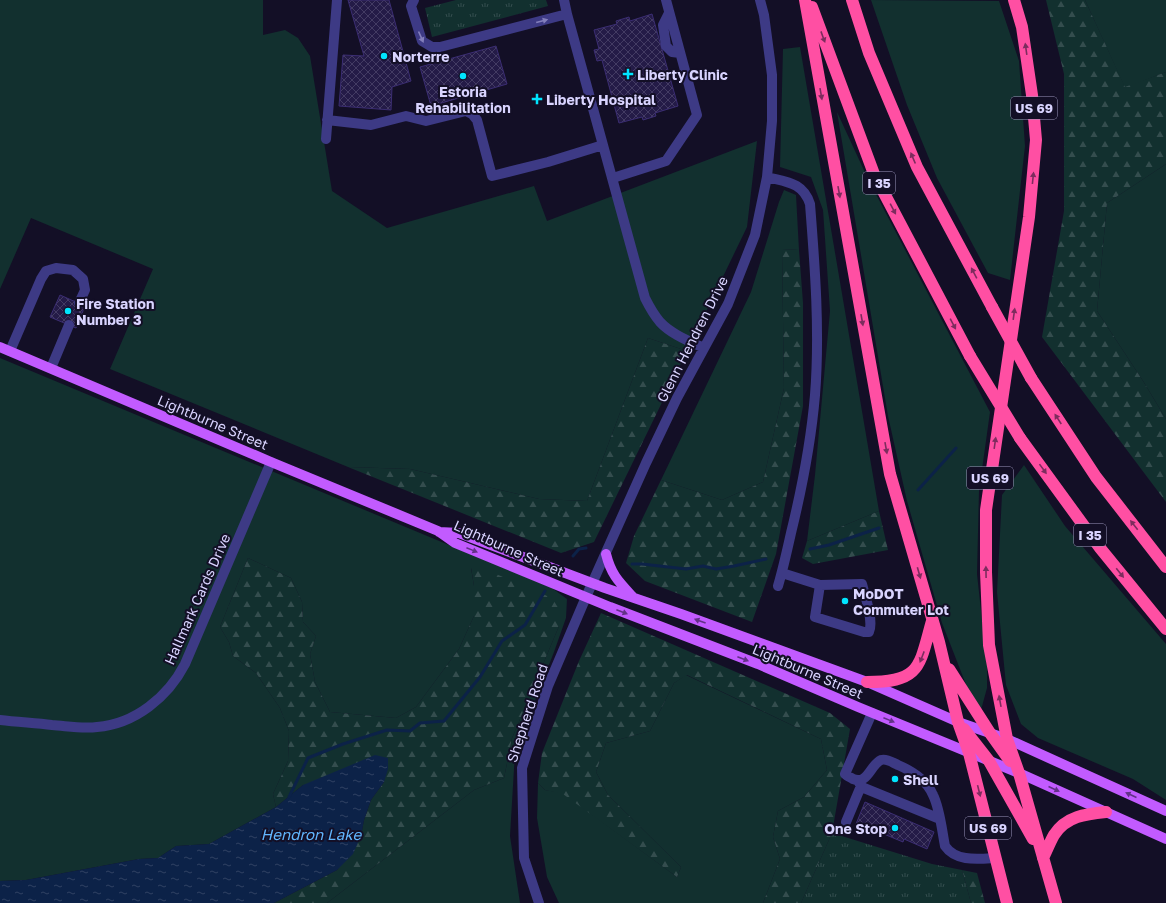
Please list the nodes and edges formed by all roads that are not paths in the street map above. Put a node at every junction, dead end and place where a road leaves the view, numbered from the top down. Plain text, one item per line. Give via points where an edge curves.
1 (337, 0) edge
2 (414, 0) edge
3 (564, 0) edge
4 (666, 0) edge
5 (760, 0) edge
6 (805, 0) edge
7 (810, 0) edge
8 (852, 0) edge
9 (1014, 0) edge
10 (567, 14) junction
11 (327, 120) junction
12 (326, 139) dead end
13 (603, 145) junction
14 (767, 177) junction
15 (613, 178) junction
16 (79, 303) dead end
17 (69, 325) dead end
18 (0, 347) edge
19 (704, 348) junction
20 (10, 351) junction
21 (51, 368) junction
22 (271, 462) junction
23 (438, 531) junction
24 (606, 554) junction
25 (1166, 567) edge
26 (782, 573) junction
27 (592, 583) junction
28 (820, 585) junction
29 (778, 586) dead end
30 (586, 597) junction
31 (633, 598) junction
32 (933, 620) junction
33 (1166, 629) edge
34 (944, 662) junction
35 (867, 682) junction
36 (872, 713) junction
37 (0, 720) edge
38 (958, 722) junction
39 (990, 733) junction
40 (1007, 740) junction
41 (969, 753) junction
42 (989, 761) junction
43 (1019, 772) junction
44 (859, 783) junction
45 (1166, 811) edge
46 (1106, 812) junction
47 (940, 820) junction
48 (846, 822) dead end
49 (1166, 840) edge
50 (995, 858) junction
51 (1043, 858) junction
52 (539, 903) edge
53 (1007, 903) edge
54 (1056, 903) edge

1 - 11 street
2 -> 10 street via 411,6 422,41 432,47
3 - 10 street
4 - 15 street via 696,115 666,161
5 - 14 street, Glenn Hendren Drive via 772,74 772,121
6 -> 32 highway, US 69 via 890,474
7 -> 33 highway, I 35, bridge via 874,174 970,356 1020,438 1100,548
25 -> 8 highway, bridge via 1096,477 1031,378 917,167 869,53
40 -> 9 highway, US 69 via 990,644 986,510 1029,217 1036,140 1022,27
10 - 13 street
11 - 12 street
11 - 13 street via 371,125 406,116 426,121 466,111 477,120 492,176
13 - 15 street
14 - 19 street, Glenn Hendren Drive via 755,235 728,304
14 - 26 street via 792,183 808,196 816,270 815,395 798,504
15 - 19 street via 645,298 661,323
16 - 20 street via 84,290 83,279 73,270 56,268 46,271
17 - 21 street
18 - 20 main road, Lightburne Street
19 - 24 street, Glenn Hendren Drive via 677,398
20 - 21 main road, Lightburne Street
21 - 22 main road, Lightburne Street
22 - 23 main road, Lightburne Street
22 - 37 street, Hallmark Cards Drive via 185,664 162,696 129,718 99,727 83,728
23 - 27 main road, Lightburne Street via 459,533
23 -> 30 main road, Lightburne Street via 455,543
24 - 27 street, Glenn Hendren Drive
24 - 31 main road via 618,582
26 - 28 street
26 - 29 street
27 - 30 street, Shepherd Road
27 - 31 main road, Lightburne Street
28 - 28 street via 815,617 869,632 871,628 862,584
30 -> 36 main road, Lightburne Street via 758,664
30 - 52 street, Shepherd Road via 548,686 522,768 524,858
35 -> 31 main road, Lightburne Street
32 - 34 highway, US 69
32 -> 35 highway via 923,655 915,670 902,679
34 - 38 highway, US 69
34 - 39 highway
35 - 38 main road, Lightburne Street
36 -> 41 main road, Lightburne Street
36 - 44 street via 845,774
38 - 39 main road, Lightburne Street
38 - 41 highway, US 69
38 - 42 highway
39 - 40 main road, Lightburne Street
39 - 43 highway
40 - 43 highway, US 69
45 -> 40 main road, Lightburne Street
41 - 42 main road, Lightburne Street
41 -> 50 highway, US 69
42 - 43 main road, Lightburne Street
42 - 51 highway
43 -> 46 main road, Lightburne Street
43 - 51 highway, US 69
44 - 47 street
44 - 47 street via 882,759 909,770 933,794
44 - 48 street
46 - 49 main road, Lightburne Street
46 - 51 highway via 1086,814 1065,822 1054,834
47 - 50 street via 945,846 949,852 979,860
50 - 53 highway, US 69
51 - 54 highway, US 69

